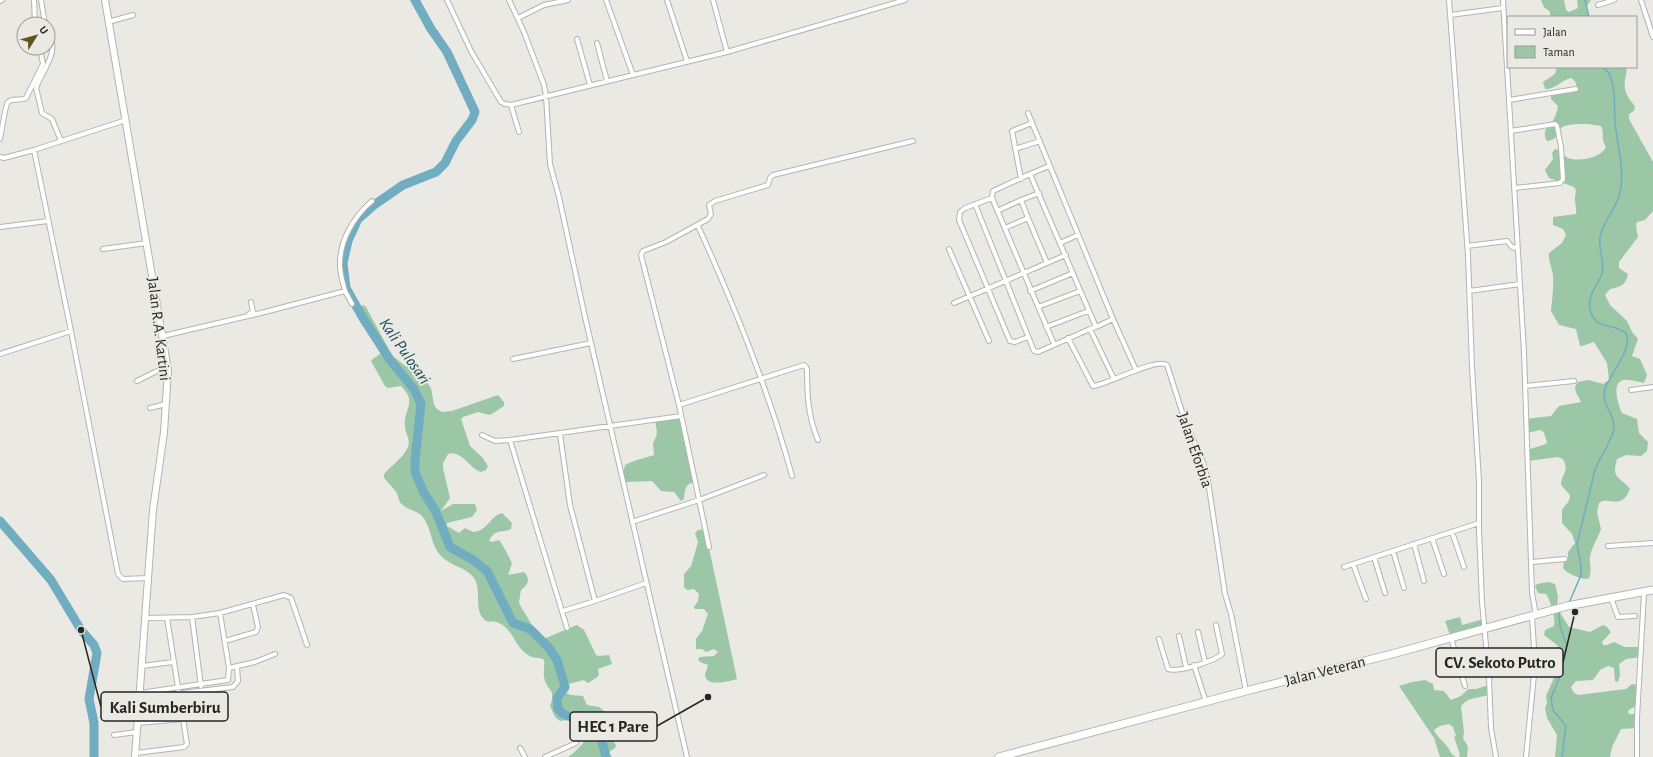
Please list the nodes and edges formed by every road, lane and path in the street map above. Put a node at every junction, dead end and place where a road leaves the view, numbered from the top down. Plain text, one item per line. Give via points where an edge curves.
1 (34, 0) edge
2 (41, 0) edge
3 (105, 0) edge
4 (447, 0) edge
5 (509, 0) edge
6 (542, 0) edge
7 (568, 0) edge
8 (606, 0) edge
9 (667, 0) edge
10 (713, 0) edge
11 (905, 0) edge
12 (1449, 0) edge
13 (1503, 0) edge
14 (1614, 0) edge
15 (1641, 0) edge
16 (544, 5) junction
17 (1598, 5) dead end
18 (1503, 8) junction
19 (134, 15) dead end
20 (1450, 15) junction
21 (35, 16) edge
22 (44, 16) edge
23 (518, 18) junction
24 (108, 22) junction
25 (1653, 37) edge
26 (577, 39) dead end
27 (597, 44) dead end
28 (727, 52) junction
29 (42, 56) edge
30 (50, 56) edge
31 (687, 61) junction
32 (1507, 61) edge
33 (43, 64) junction
34 (48, 65) junction
35 (1508, 68) edge
36 (633, 75) junction
37 (607, 81) junction
38 (590, 85) junction
39 (1576, 89) dead end
40 (546, 96) junction
41 (1510, 100) junction
42 (511, 105) junction
43 (1028, 113) dead end
44 (126, 120) junction
45 (1032, 123) junction
46 (1511, 131) junction
47 (519, 132) dead end
48 (0, 139) edge
49 (913, 141) dead end
50 (61, 142) junction
51 (1040, 142) junction
52 (1015, 149) junction
53 (34, 150) junction
54 (0, 157) edge
55 (1049, 166) junction
56 (1030, 174) junction
57 (1021, 179) junction
58 (1514, 188) junction
59 (1039, 193) junction
60 (992, 198) junction
61 (1021, 200) junction
62 (372, 201) dead end
63 (975, 204) junction
64 (997, 210) junction
65 (1028, 218) junction
66 (48, 221) junction
67 (698, 226) junction
68 (0, 227) edge
69 (1005, 228) junction
70 (1078, 235) junction
71 (147, 243) junction
72 (1060, 243) junction
73 (1467, 246) junction
74 (1517, 248) junction
75 (103, 249) dead end
76 (949, 249) dead end
77 (1066, 255) junction
78 (1047, 263) junction
79 (1022, 273) junction
80 (1073, 273) junction
81 (1005, 281) junction
82 (1520, 284) junction
83 (988, 288) junction
84 (1080, 290) junction
85 (1469, 290) junction
86 (345, 291) junction
87 (1030, 291) junction
88 (970, 296) junction
89 (251, 302) dead end
90 (954, 303) dead end
91 (352, 304) dead end
92 (1038, 307) junction
93 (1088, 310) junction
94 (1113, 319) junction
95 (1046, 327) junction
96 (1096, 327) junction
97 (1090, 329) junction
98 (71, 331) junction
99 (163, 335) junction
100 (1028, 337) junction
101 (1068, 338) junction
102 (989, 341) dead end
103 (591, 343) junction
104 (1054, 344) junction
105 (0, 354) edge
106 (513, 359) dead end
107 (168, 370) junction
108 (1136, 370) junction
109 (760, 378) junction
110 (1114, 379) junction
111 (137, 381) dead end
112 (1574, 381) dead end
113 (1526, 386) junction
114 (1653, 387) edge
115 (1631, 390) dead end
116 (166, 404) junction
117 (679, 404) junction
118 (150, 408) dead end
119 (681, 416) junction
120 (610, 427) junction
121 (560, 434) junction
122 (482, 435) dead end
123 (510, 440) junction
124 (818, 440) dead end
125 (764, 475) dead end
126 (792, 476) dead end
127 (699, 500) junction
128 (632, 522) junction
129 (1479, 523) junction
130 (1452, 532) junction
131 (1432, 538) junction
132 (1653, 543) edge
133 (1414, 544) junction
134 (1608, 546) dead end
135 (709, 547) dead end
136 (1393, 551) junction
137 (1374, 557) junction
138 (1565, 559) dead end
139 (1532, 562) junction
140 (1353, 564) junction
141 (1344, 567) dead end
142 (1464, 567) dead end
143 (1444, 574) dead end
144 (148, 578) junction
145 (1424, 581) dead end
146 (646, 583) junction
147 (1404, 588) dead end
148 (1653, 590) edge
149 (1384, 593) dead end
150 (1644, 593) junction
151 (1611, 598) junction
152 (1366, 599) dead end
153 (595, 601) junction
154 (253, 605) junction
155 (563, 611) junction
156 (220, 613) junction
157 (1534, 615) junction
158 (1635, 616) dead end
159 (192, 617) junction
160 (146, 618) junction
161 (167, 618) junction
162 (1216, 625) dead end
163 (567, 628) dead end
164 (1485, 629) junction
165 (1198, 632) dead end
166 (1179, 636) dead end
167 (1451, 638) junction
168 (1159, 639) dead end
169 (225, 641) junction
170 (307, 645) dead end
171 (275, 654) dead end
172 (174, 662) junction
173 (1205, 662) junction
174 (1506, 663) dead end
175 (142, 666) junction
176 (1194, 666) junction
177 (237, 667) junction
178 (1186, 667) junction
179 (1488, 667) junction
180 (229, 668) junction
181 (201, 685) junction
182 (1465, 686) dead end
183 (178, 690) junction
184 (201, 690) junction
185 (1246, 691) junction
186 (139, 695) junction
187 (1206, 702) junction
188 (183, 719) junction
189 (138, 723) junction
190 (137, 732) junction
191 (114, 735) dead end
192 (576, 743) dead end
193 (520, 748) dead end
194 (135, 755) edge
195 (524, 757) edge
196 (545, 757) edge
197 (687, 757) edge
198 (998, 757) edge
199 (1496, 757) edge
200 (1526, 757) edge
201 (1637, 757) edge

1 - 21 street
2 - 22 street
3 - 24 main road, Jalan R.A. Kartini
4 - 42 street via 471,51 498,96 505,104
5 - 23 street
6 - 16 street
7 - 16 street
8 - 36 street
9 - 31 street
10 - 28 street
11 - 28 street
12 - 20 street
13 - 18 street
14 - 17 street
15 - 25 street
16 - 23 street
18 - 20 street
18 - 32 street
19 - 24 street
20 - 73 street
23 - 40 street
24 - 44 main road, Jalan R.A. Kartini
26 - 38 street
27 - 37 street
28 - 31 street
29 - 33 street
30 - 34 street
31 - 36 street
33 - 34 street
33 - 48 street via 26,98 10,101 5,106
34 - 50 street via 36,88 42,113 52,119
35 - 41 street
36 - 37 street
37 - 38 street
38 - 40 street
39 - 41 street
40 - 42 street
40 - 103 street via 550,164
41 - 46 street
42 - 47 street
43 - 45 street
44 - 50 street
44 - 71 main road, Jalan R.A. Kartini
45 - 51 street
45 - 52 street via 1012,131
46 - 58 street
46 - 58 street via 1555,124 1561,148 1560,183
49 - 67 street via 773,175 768,184 711,203 710,217
50 - 53 street
51 - 52 street
51 - 55 street
52 - 57 street
53 - 54 street
53 - 66 street
55 - 56 street
55 - 70 street
56 - 57 street
56 - 59 street
57 - 60 street via 993,191
58 - 74 street
59 - 61 street
59 - 72 street
60 - 63 street
60 - 64 street
61 - 64 street
61 - 65 street
62 - 86 street via 359,212 343,245 340,267
63 - 81 street
63 - 83 street via 960,212 959,220
64 - 69 street
65 - 69 street
65 - 78 street
66 - 68 street
66 - 98 street
67 - 109 street via 734,308
67 - 117 street via 641,255
69 - 79 street
70 - 72 street
70 - 94 street
71 - 75 street
71 - 99 main road, Jalan R.A. Kartini
72 - 77 street
73 - 74 street via 1507,241 1512,247
73 - 85 street
74 - 82 street
76 - 88 street
77 - 78 street
77 - 80 street
78 - 79 street
79 - 81 street
79 - 87 street
80 - 84 street
80 - 87 street
81 - 83 street
81 - 100 street
82 - 85 street
82 - 113 street
83 - 88 street
83 - 100 street via 1010,341 1016,342
84 - 92 street
84 - 93 street
85 - 129 street
86 - 91 street
86 - 99 street
87 - 92 street
88 - 90 street
88 - 102 street
89 - 99 street via 251,314
92 - 95 street
93 - 95 street
93 - 96 street
94 - 96 street
94 - 108 street
95 - 104 street
96 - 97 street
97 - 101 street
97 - 110 street
98 - 105 street
98 - 144 street via 118,574 123,579
99 - 107 main road, Jalan R.A. Kartini
100 - 104 street via 1035,352
101 - 104 street
101 - 110 street, Jalan Eforbia via 1091,385
103 - 106 street
103 - 120 street
107 - 111 street via 157,371
107 - 116 main road, Jalan R.A. Kartini
108 - 110 street, Jalan Eforbia
108 - 185 street, Jalan Eforbia via 1162,363 1167,365 1202,462 1214,510 1225,594 1232,614
109 - 117 street
109 - 124 street via 806,366 808,404
109 - 126 street
112 - 113 street
113 - 139 street
114 - 115 street
116 - 118 street
116 - 144 main road, Jalan R.A. Kartini via 153,510
117 - 119 street
119 - 120 street
119 - 127 street
120 - 121 street
120 - 128 street
121 - 123 street
121 - 153 street via 570,505
122 - 123 street via 495,441
123 - 155 street
125 - 127 street
127 - 128 street
127 - 135 street
128 - 146 street
129 - 130 street
129 - 164 street
130 - 131 street
130 - 142 street
131 - 133 street
131 - 143 street
132 - 134 street
133 - 136 street
133 - 145 street
136 - 137 street
136 - 147 street
137 - 140 street
137 - 149 street
138 - 139 street
139 - 157 street
140 - 141 street
140 - 152 street
144 - 160 main road, Jalan R.A. Kartini
146 - 153 street
146 - 197 street
148 - 150 main road, Jalan Veteran
150 - 151 main road, Jalan Veteran
150 - 201 street
151 - 157 main road, Jalan Veteran
151 - 158 street via 1618,617
153 - 155 street
154 - 156 street
154 - 169 street via 258,627 256,632
154 - 170 street via 284,595 289,596
155 - 163 street
156 - 159 street
156 - 169 street
157 - 164 main road, Jalan Veteran
157 - 200 street via 1535,666
159 - 161 street
159 - 181 street
160 - 161 street
160 - 175 main road, Jalan R.A. Kartini
161 - 172 street
162 - 173 street via 1222,654
164 - 167 main road, Jalan Veteran
164 - 179 street
165 - 173 street
166 - 178 street
167 - 182 street
167 - 185 main road, Jalan Veteran
168 - 178 street via 1167,668 1172,670
169 - 180 street
171 - 177 street
172 - 175 street
172 - 183 street
173 - 176 street
174 - 179 street
175 - 186 main road, Jalan R.A. Kartini
176 - 178 street
176 - 187 street
177 - 180 street
177 - 184 street via 238,681 235,686
179 - 199 street via 1491,728
180 - 181 street via 230,678 227,681
181 - 183 street
181 - 184 street
183 - 184 street
183 - 186 street
183 - 188 street
185 - 187 main road, Jalan Veteran
186 - 189 main road, Jalan R.A. Kartini
187 - 198 main road, Jalan Veteran
188 - 189 street
188 - 194 street via 186,746
189 - 190 main road, Jalan R.A. Kartini
190 - 191 street
190 - 194 main road, Jalan R.A. Kartini
192 - 196 street
193 - 195 street

